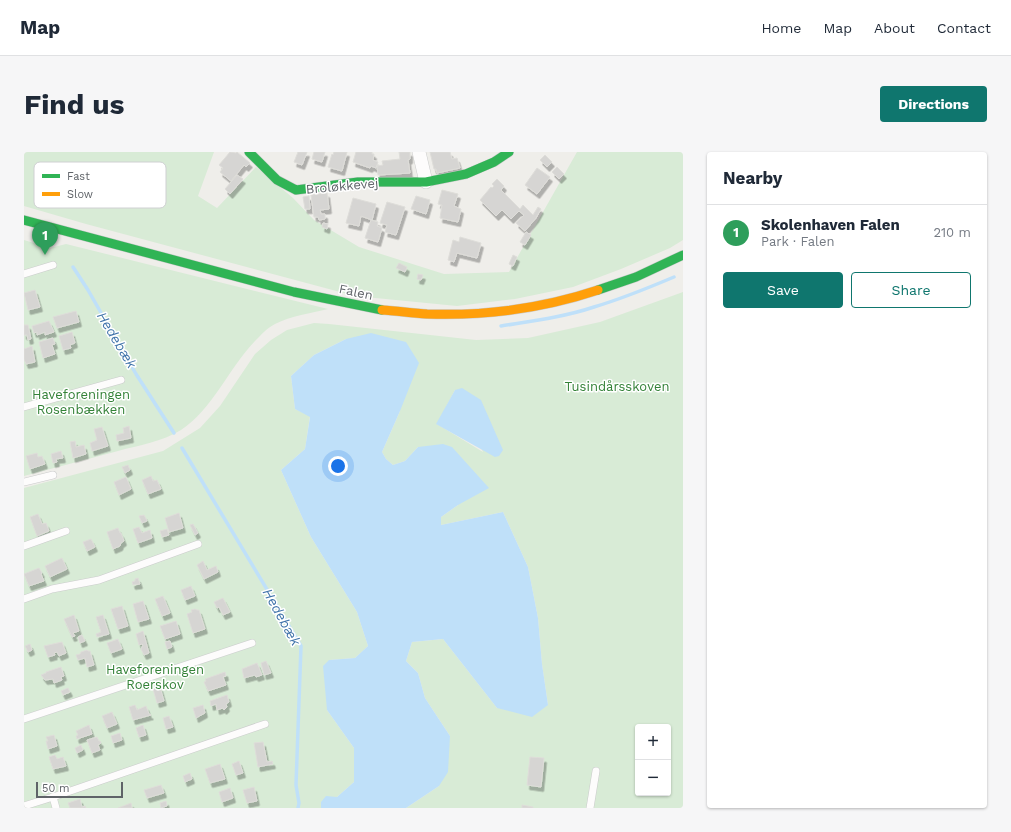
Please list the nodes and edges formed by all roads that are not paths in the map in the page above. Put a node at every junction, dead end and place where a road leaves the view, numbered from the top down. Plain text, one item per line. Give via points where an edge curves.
1 (249, 152) edge
2 (419, 152) edge
3 (509, 152) edge
4 (426, 182) junction
5 (24, 220) edge
6 (683, 256) edge
7 (53, 266) dead end
8 (24, 274) edge
9 (121, 380) dead end
10 (24, 407) edge
11 (54, 475) dead end
12 (24, 482) edge
13 (66, 531) dead end
14 (198, 544) dead end
15 (24, 546) edge
16 (24, 599) edge
17 (252, 643) dead end
18 (24, 720) edge
19 (265, 724) dead end
20 (596, 771) dead end
21 (53, 797) junction
22 (24, 806) edge
23 (56, 808) edge
24 (590, 808) edge

1 - 4 street, Broløkkevej via 277,180 296,190 358,182
2 - 4 street
3 - 4 street, Broløkkevej via 494,162 466,174
5 - 6 street, Falen via 294,292 374,309 427,314 483,313 534,306 588,293 636,277
7 - 8 lane
9 - 10 lane
11 - 12 lane
13 - 15 lane
14 - 16 lane via 99,580 52,589
17 - 18 lane
19 - 21 lane
20 - 24 lane
21 - 22 lane
21 - 23 lane

